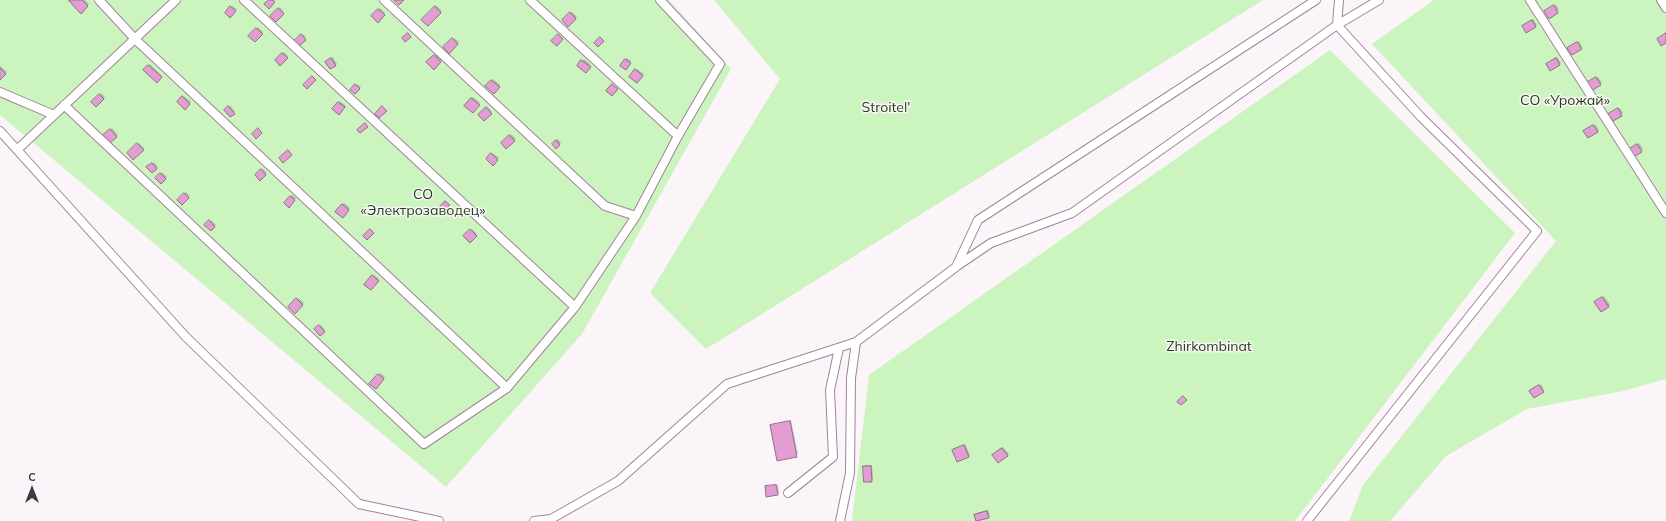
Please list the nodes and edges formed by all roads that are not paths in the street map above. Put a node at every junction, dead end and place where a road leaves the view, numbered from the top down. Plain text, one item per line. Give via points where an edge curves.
1 (99, 0) edge
2 (176, 0) edge
3 (244, 0) edge
4 (384, 0) edge
5 (530, 0) edge
6 (660, 0) edge
7 (1316, 0) edge
8 (1339, 0) edge
9 (1379, 0) edge
10 (1530, 0) edge
11 (1661, 0) edge
12 (1666, 8) edge
13 (1337, 25) junction
14 (135, 39) junction
15 (0, 92) edge
16 (64, 105) junction
17 (54, 115) junction
18 (0, 131) edge
19 (678, 136) junction
20 (18, 149) junction
21 (1666, 213) edge
22 (636, 216) junction
23 (956, 267) junction
24 (575, 307) junction
25 (856, 342) junction
26 (839, 348) junction
27 (507, 388) junction
28 (788, 493) dead end
29 (439, 521) edge
30 (534, 521) edge
31 (840, 521) edge
32 (1307, 521) edge

1 - 14 lane
2 - 14 lane
3 - 24 lane
4 - 22 lane via 605,206
5 - 19 lane
6 - 19 lane via 720,64
7 - 23 lane via 978,220
8 - 13 lane
9 - 13 lane
10 - 21 lane
11 - 12 lane
13 - 23 lane via 1072,213 991,243
13 - 32 lane via 1421,117 1537,231
14 - 16 lane
14 - 27 lane
15 - 17 lane
16 - 17 lane
16 - 27 lane via 424,444
17 - 20 lane
18 - 20 lane
19 - 22 lane
20 - 29 lane via 186,337 359,504
22 - 24 lane
23 - 25 lane
24 - 27 lane
25 - 26 lane
25 - 31 lane via 851,378 850,473
26 - 28 lane via 830,390 833,457
26 - 30 lane via 727,384 618,481 551,519

